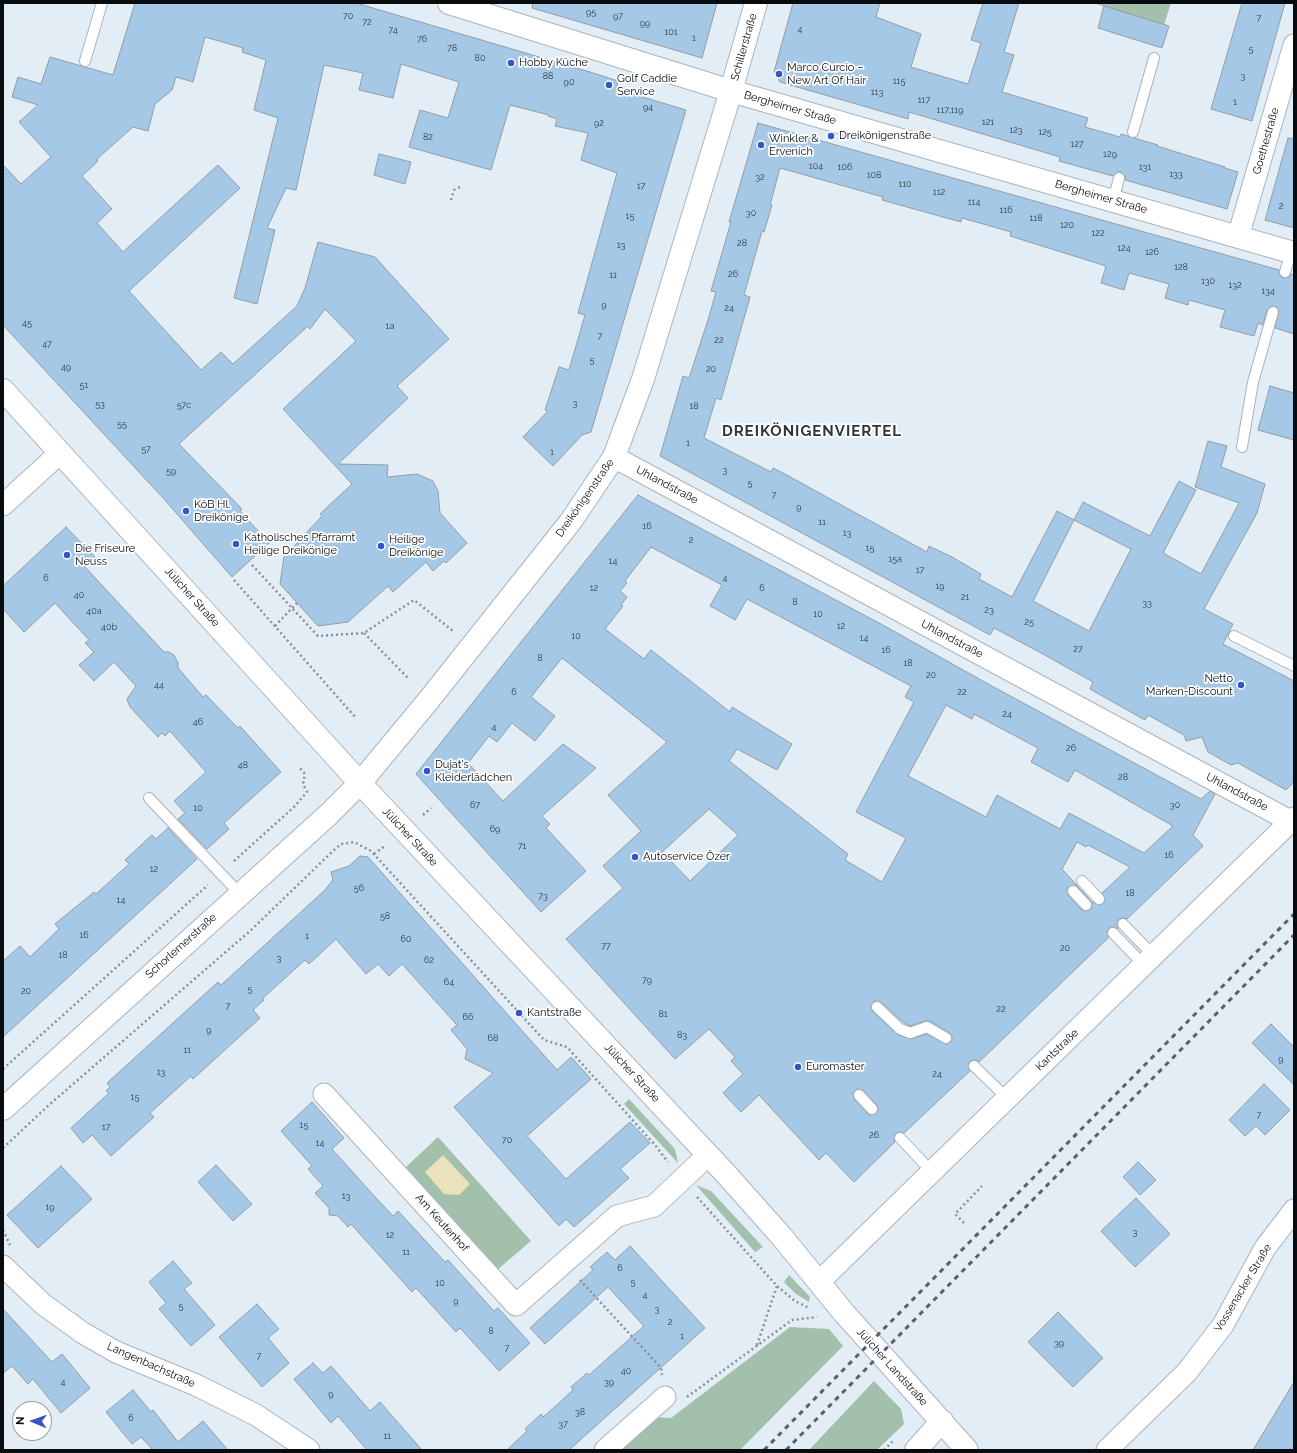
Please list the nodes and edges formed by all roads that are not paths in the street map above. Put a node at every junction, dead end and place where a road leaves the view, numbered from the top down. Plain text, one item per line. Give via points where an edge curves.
1 (102, 3) edge
2 (449, 3) edge
3 (756, 3) edge
4 (1294, 45) edge
5 (1154, 58) dead end
6 (85, 61) dead end
7 (732, 91) junction
8 (1133, 132) dead end
9 (1119, 178) dead end
10 (1113, 201) junction
11 (1238, 238) junction
12 (1290, 259) edge
13 (1273, 312) dead end
14 (3, 390) edge
15 (1242, 447) dead end
16 (60, 453) junction
17 (614, 457) junction
18 (3, 505) edge
19 (1234, 636) dead end
20 (1294, 666) edge
21 (360, 783) junction
22 (149, 798) dead end
23 (1292, 819) edge
24 (1082, 881) dead end
25 (1073, 891) dead end
26 (240, 894) junction
27 (1099, 898) dead end
28 (1086, 905) dead end
29 (1123, 924) dead end
30 (1113, 933) dead end
31 (1149, 960) junction
32 (877, 1007) dead end
33 (946, 1038) dead end
34 (974, 1066) dead end
35 (324, 1094) dead end
36 (858, 1095) dead end
37 (1007, 1098) junction
38 (3, 1109) edge
39 (872, 1109) dead end
40 (900, 1138) dead end
41 (708, 1155) junction
42 (932, 1172) junction
43 (1294, 1210) edge
44 (3, 1266) edge
45 (819, 1282) junction
46 (665, 1397) road end
47 (942, 1421) junction
48 (309, 1450) edge
49 (605, 1450) edge
50 (916, 1450) edge
51 (967, 1450) edge
52 (1107, 1450) edge

1 - 6 lane
2 - 7 main road, Bergheimer Straße
3 - 7 main road, Schillerstraße
4 - 11 street, Goethestraße
5 - 8 lane
7 - 10 main road, Bergheimer Straße
7 - 17 main road, Dreikönigenstraße via 643,379
9 - 10 lane
10 - 11 main road, Bergheimer Straße
11 - 12 main road, Bergheimer Straße
13 - 15 lane via 1253,382
14 - 16 main road, Jülicher Straße
16 - 18 street
16 - 21 main road, Jülicher Straße
17 - 21 main road, Dreikönigenstraße via 571,521
17 - 23 street, Uhlandstraße
19 - 20 lane
21 - 26 main road, Schorlemerstraße
21 - 41 main road, Jülicher Straße
22 - 26 lane
23 - 31 street, Kantstraße
24 - 27 lane
25 - 28 lane
26 - 38 main road, Schorlemerstraße
29 - 31 lane
30 - 31 lane
31 - 37 street, Kantstraße
32 - 33 lane via 900,1029 910,1033 927,1027
34 - 37 lane
35 - 41 street, Am Keutenhof via 516,1305 617,1216 654,1206
36 - 39 lane
37 - 42 street, Kantstraße
40 - 42 lane
41 - 45 main road, Jülicher Straße
42 - 45 street, Kantstraße
43 - 52 street, Vossenacker Straße via 1265,1248 1223,1325 1187,1372
44 - 48 street, Langenbachstraße via 44,1305 83,1333 116,1352 196,1385 256,1415
45 - 47 main road, Jülicher Landstraße
46 - 49 street
47 - 50 main road
47 - 51 main road, Jülicher Landstraße

